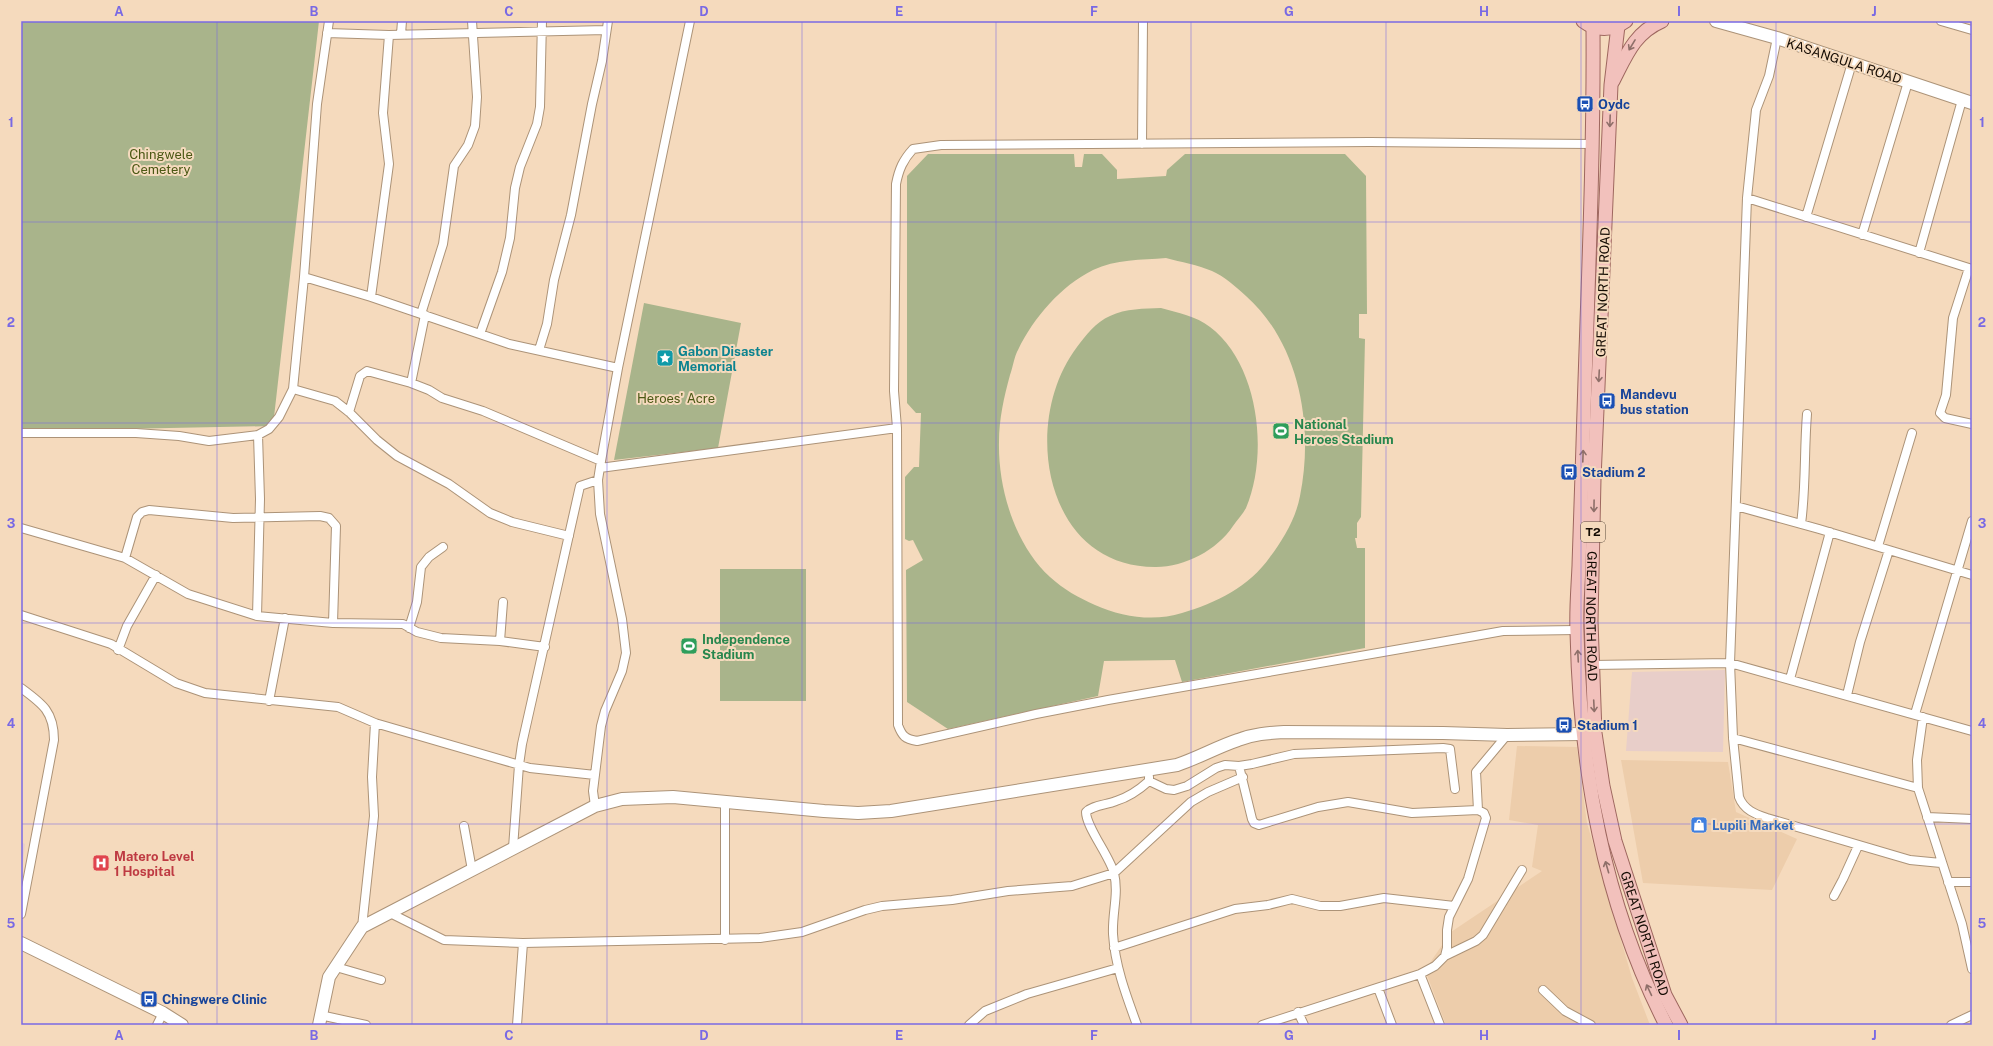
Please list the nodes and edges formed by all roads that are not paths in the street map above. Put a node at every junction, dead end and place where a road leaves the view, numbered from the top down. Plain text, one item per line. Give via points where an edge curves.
1 (329, 21) edge
2 (402, 21) edge
3 (472, 21) edge
4 (542, 21) edge
5 (608, 21) edge
6 (690, 21) edge
7 (1143, 21) edge
8 (1662, 21) edge
9 (1716, 21) edge
10 (1941, 21) edge
11 (1588, 24) edge
12 (1622, 24) edge
13 (606, 30) junction
14 (1972, 30) edge
15 (327, 33) junction
16 (472, 33) junction
17 (540, 33) junction
18 (401, 34) junction
19 (389, 35) junction
20 (1777, 38) junction
21 (1852, 63) junction
22 (1908, 82) junction
23 (1611, 85) junction
24 (1967, 101) edge
25 (1142, 144) junction
26 (1593, 144) junction
27 (1747, 198) junction
28 (1806, 217) junction
29 (1862, 235) junction
30 (1919, 252) junction
31 (1971, 269) edge
32 (304, 277) junction
33 (371, 297) junction
34 (423, 315) junction
35 (480, 334) junction
36 (539, 350) junction
37 (618, 368) junction
38 (411, 383) junction
39 (293, 388) junction
40 (350, 412) junction
41 (1807, 414) dead end
42 (1972, 424) edge
43 (897, 428) junction
44 (1912, 432) dead end
45 (21, 433) edge
46 (258, 435) junction
47 (600, 465) junction
48 (598, 480) junction
49 (1736, 506) junction
50 (258, 517) junction
51 (1972, 521) edge
52 (1801, 524) junction
53 (21, 528) edge
54 (1830, 532) junction
55 (569, 536) junction
56 (1878, 546) junction
57 (443, 547) dead end
58 (1889, 550) junction
59 (125, 558) junction
60 (1957, 571) junction
61 (156, 575) junction
62 (1972, 575) edge
63 (503, 602) dead end
64 (21, 615) edge
65 (257, 616) junction
66 (285, 618) junction
67 (333, 623) junction
68 (409, 628) junction
69 (1577, 630) junction
70 (500, 641) junction
71 (545, 647) junction
72 (118, 650) junction
73 (1730, 662) junction
74 (1592, 665) junction
75 (1790, 680) junction
76 (21, 688) edge
77 (1847, 695) junction
78 (269, 701) junction
79 (1919, 716) junction
80 (375, 723) junction
81 (1972, 731) edge
82 (1582, 734) junction
83 (1507, 735) junction
84 (1733, 738) junction
85 (519, 765) junction
86 (1239, 766) junction
87 (594, 775) junction
88 (1149, 776) junction
89 (1243, 777) junction
90 (1918, 788) junction
91 (1455, 789) dead end
92 (725, 802) junction
93 (595, 806) junction
94 (1478, 810) junction
95 (1927, 817) junction
96 (1972, 819) edge
97 (464, 826) dead end
98 (1858, 846) junction
99 (513, 848) junction
100 (1941, 863) junction
101 (472, 870) junction
102 (1522, 870) dead end
103 (1114, 873) junction
104 (1948, 882) junction
105 (1972, 882) edge
106 (1834, 896) dead end
107 (1454, 906) junction
108 (390, 913) junction
109 (21, 914) edge
110 (362, 927) junction
111 (725, 940) junction
112 (21, 943) edge
113 (523, 943) junction
114 (1114, 948) junction
115 (1445, 956) junction
116 (336, 967) junction
117 (1118, 968) junction
118 (1972, 970) edge
119 (1420, 974) junction
120 (381, 980) dead end
121 (1378, 988) junction
122 (1544, 990) dead end
123 (1298, 1012) junction
124 (163, 1013) junction
125 (1972, 1015) edge
126 (319, 1020) edge
127 (157, 1025) edge
128 (182, 1025) edge
129 (366, 1025) edge
130 (517, 1025) edge
131 (969, 1025) edge
132 (1137, 1025) edge
133 (1262, 1025) edge
134 (1304, 1025) edge
135 (1392, 1025) edge
136 (1440, 1025) edge
137 (1591, 1025) edge
138 (1666, 1025) edge
139 (1681, 1025) edge
140 (1951, 1025) edge

1 - 15 street
2 - 18 street
3 - 16 street
4 - 17 street
5 - 13 street
6 - 37 street
7 - 25 street
8 -> 23 main road via 1638,36
9 - 20 street, KASANGULA ROAD
10 - 14 street
11 - 12 main road, T2 via 1605,29
11 - 26 main road, GREAT NORTH ROAD / T2
12 - 23 main road, GREAT NORTH ROAD / T2
13 - 17 street
13 - 36 street via 571,215
15 - 19 street
15 - 32 street via 317,104
16 - 17 street
16 - 18 street
16 - 34 street via 477,97 475,126 468,145 454,166 443,244
17 - 35 street via 540,107 537,124 520,167 515,188 510,238 502,272
18 - 19 street
19 - 33 street via 383,113 389,164
20 - 21 street, KASANGULA ROAD
20 - 27 street via 1769,76 1756,110
21 - 22 street, KASANGULA ROAD
21 - 28 street
22 - 24 street, KASANGULA ROAD
22 - 29 street
23 -> 74 main road, GREAT NORTH ROAD / T2 via 1594,479
24 - 30 street
25 - 26 street
25 - 43 street via 941,145 912,149 905,157 896,184 894,391
69 -> 26 main road, GREAT NORTH ROAD / T2
27 - 28 street
27 - 49 street
28 - 29 street
29 - 30 street
30 - 31 street
31 - 42 street via 1953,318 1946,396 1940,413 1945,418
32 - 33 street
32 - 39 street
33 - 34 street
34 - 35 street
34 - 38 street
35 - 36 street via 508,344
36 - 37 street
37 - 47 street
38 - 40 street via 367,371 360,376
38 - 47 street via 442,398 484,411
39 - 40 street via 335,401
39 - 46 street via 279,417 269,429
40 - 55 street via 397,456 449,484 490,513 512,522
41 - 52 street
43 - 47 street
43 - 69 street via 898,725 901,734 907,739 917,741 1108,700 1482,635 1527,630
44 - 56 street
45 - 46 street via 136,433 209,441
46 - 50 street
47 - 48 street
48 - 55 street via 580,486
48 - 87 street via 600,514 622,619 626,653 622,671 601,726
49 - 52 street
49 - 73 street
50 - 59 street via 233,518 149,510 142,512 137,517
50 - 65 street
50 - 67 street via 320,516 329,518 336,526
51 - 60 street
52 - 54 street
53 - 59 street
54 - 56 street
54 - 75 street
55 - 71 street
56 - 58 street
57 - 68 street via 429,557 421,568 417,602
58 - 60 street
58 - 77 street via 1860,642
59 - 61 street
60 - 62 street
60 - 79 street
61 - 65 street via 188,594
61 - 72 street via 127,626
63 - 70 street
64 - 72 street via 111,644
65 - 66 street
66 - 67 street
66 - 78 street
67 - 68 street via 403,624
68 - 70 street via 441,638
82 -> 69 main road, GREAT NORTH ROAD / T2
70 - 71 street
71 - 85 street
72 - 78 street via 176,683 205,693
73 - 74 street
73 - 75 street
73 - 84 street
74 -> 139 main road, GREAT NORTH ROAD / T2 via 1597,747 1615,841 1665,995
75 - 77 street
76 - 109 street via 49,712 54,732
77 - 79 street
78 - 80 street via 304,702 338,707
79 - 81 street
79 - 90 street
80 - 85 street
80 - 110 street via 372,777 374,816
82 - 83 street
138 -> 82 main road, GREAT NORTH ROAD / T2 via 1640,970 1612,885 1589,789
83 - 88 street via 1284,732 1259,734
83 - 94 street via 1476,772
84 - 90 street
84 - 98 street via 1742,805 1752,813
85 - 87 street
85 - 99 street
86 - 88 street via 1225,765 1216,768 1187,786 1174,790 1166,789
86 - 89 street
86 - 91 street via 1294,754 1447,748 1450,749
87 - 93 street
88 - 92 street via 1077,780 891,811 858,813
88 - 103 street via 1139,790 1086,812
89 - 94 street via 1252,819 1259,825 1318,807 1348,802 1408,812
89 - 103 street via 1191,802
90 - 95 street
92 - 93 street via 654,797 622,799
92 - 111 street
93 - 99 street
94 - 107 street via 1484,813 1486,818 1468,878
95 - 96 street
95 - 100 street
97 - 101 street
98 - 100 street via 1910,860
98 - 106 street
99 - 101 street
100 - 104 street
101 - 108 street
102 - 115 street via 1484,935
103 - 111 street via 1072,886 882,906 802,932
103 - 114 street
104 - 105 street
104 - 118 street via 1962,924
107 - 114 street via 1384,898 1320,906 1292,899 1235,909
107 - 115 street via 1447,930
108 - 110 street
108 - 113 street via 444,940
110 - 116 street
111 - 113 street
112 - 124 street
113 - 130 street
114 - 117 street
115 - 119 street via 1435,966
116 - 120 street
116 - 126 street via 329,977
117 - 131 street via 1027,994 985,1011
117 - 132 street
119 - 121 street
119 - 136 street
121 - 123 street
121 - 135 street
122 - 137 street via 1564,1011
123 - 133 street
123 - 134 street
124 - 127 street
124 - 128 street
125 - 140 street
126 - 129 street

